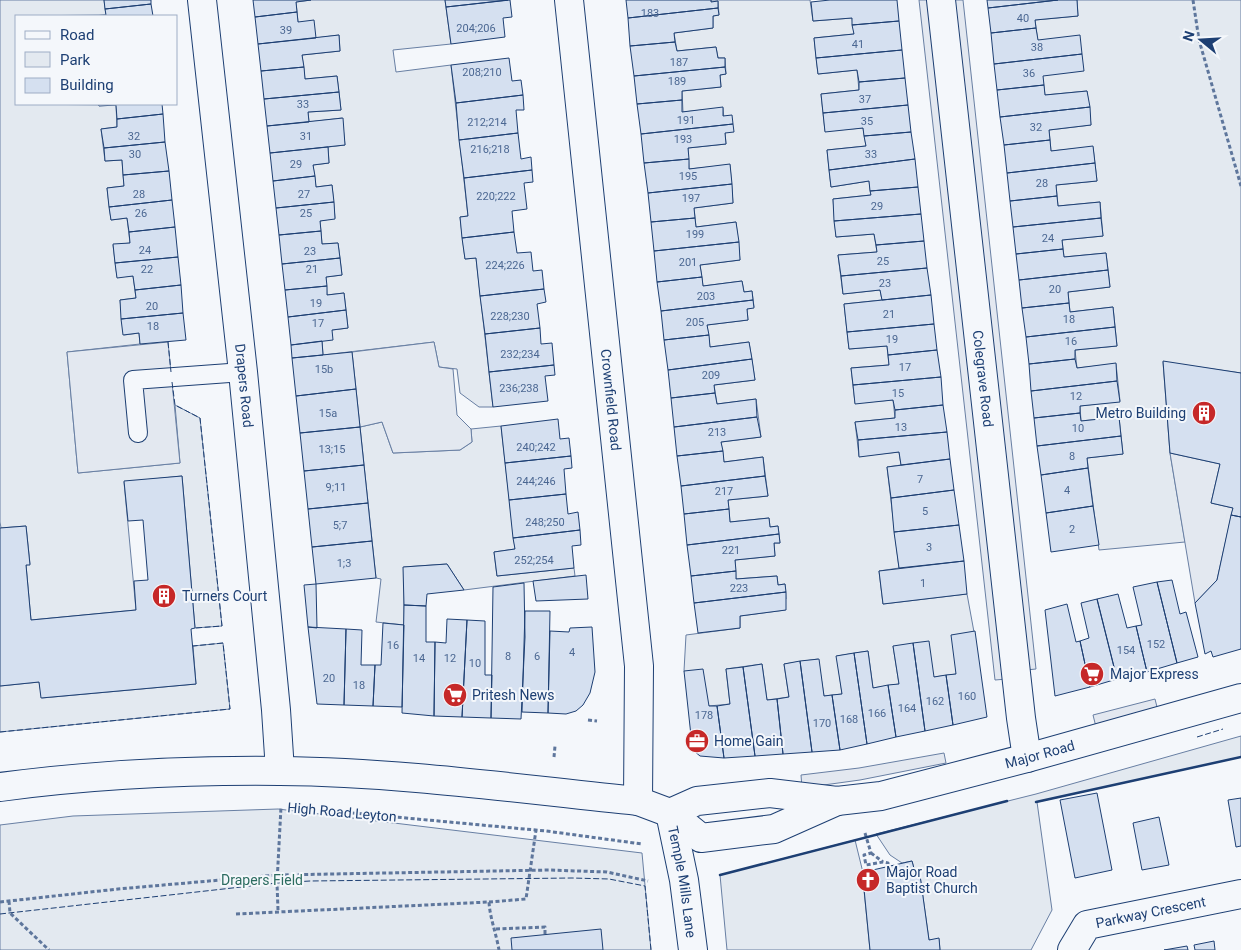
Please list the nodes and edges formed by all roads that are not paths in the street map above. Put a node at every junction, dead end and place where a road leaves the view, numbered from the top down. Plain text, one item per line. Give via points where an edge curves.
1 (202, 0) edge
2 (569, 0) edge
3 (941, 0) edge
4 (243, 372) junction
5 (138, 433) dead end
6 (1241, 698) edge
7 (1027, 758) junction
8 (280, 771) junction
9 (0, 786) edge
10 (638, 801) junction
11 (837, 801) junction
12 (670, 813) junction
13 (1241, 894) edge
14 (693, 950) edge
15 (1072, 950) edge

1 - 4 street, Drapers Road
2 - 10 street, Crownfield Road via 639,666
3 - 7 street, Colegrave Road
4 - 5 lane via 133,380
4 - 8 street, Drapers Road
6 - 7 street, Major Road
7 - 11 street, Major Road via 881,796
8 - 9 street via 73,777
8 - 10 street via 381,775
10 - 12 street
11 - 12 street, Major Road via 770,793 697,801
11 - 12 street, Major Road via 774,830 701,838
12 - 14 street, Temple Mills Lane via 684,880
13 - 15 street, Parkway Crescent via 1088,925

